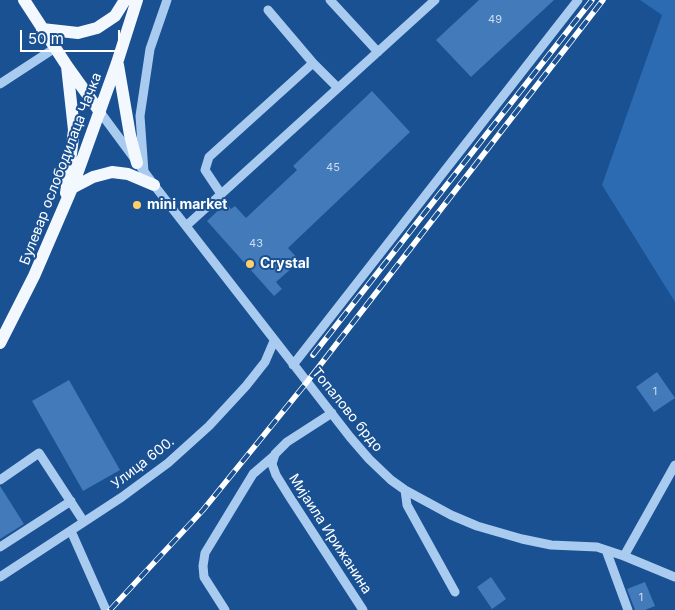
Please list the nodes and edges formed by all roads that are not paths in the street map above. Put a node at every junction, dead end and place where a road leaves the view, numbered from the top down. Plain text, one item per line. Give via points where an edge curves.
1 (24, 0) edge
2 (125, 0) edge
3 (137, 0) edge
4 (167, 0) edge
5 (330, 0) edge
6 (435, 0) edge
7 (578, 0) edge
8 (268, 10) dead end
9 (42, 29) junction
10 (55, 48) junction
11 (378, 52) junction
12 (118, 63) junction
13 (313, 63) junction
14 (67, 66) junction
15 (0, 84) edge
16 (338, 88) junction
17 (100, 112) junction
18 (141, 168) junction
19 (154, 185) junction
20 (72, 188) junction
21 (220, 194) junction
22 (66, 203) junction
23 (186, 226) junction
24 (274, 341) junction
25 (0, 343) edge
26 (293, 365) junction
27 (332, 413) junction
28 (275, 454) junction
29 (675, 465) edge
30 (0, 480) edge
31 (405, 490) junction
32 (71, 501) junction
33 (84, 522) junction
34 (71, 531) junction
35 (0, 547) edge
36 (606, 550) junction
37 (624, 556) junction
38 (0, 576) edge
39 (675, 577) edge
40 (455, 592) dead end
41 (106, 610) edge
42 (225, 610) edge
43 (363, 610) edge
44 (628, 610) edge

1 - 9 main road
2 - 9 main road via 115,16 97,28 78,33
3 - 12 main road, Булевар ослободилаца Чачка
4 - 18 street via 150,50 140,116
5 - 11 street
6 - 11 street
7 - 26 street
8 - 13 street
9 - 10 main road
10 - 14 main road
10 - 15 street
11 - 16 street
12 - 17 main road, Булевар ослободилаца Чачка
12 - 18 main road via 130,135
13 - 16 street
13 - 21 street via 209,157 205,170
14 - 17 main road
14 - 22 main road via 74,130
16 - 21 street
17 - 18 street, Топалово брдо
17 - 20 main road, Булевар ослободилаца Чачка
18 - 19 street, Топалово брдо
19 - 20 main road via 128,174 112,172
19 - 23 street, Топалово брдо
20 - 22 main road, Булевар ослободилаца Чачка
21 - 23 street
22 - 25 main road, Булевар ослободилаца Чачка
23 - 24 street, Топалово брдо
24 - 26 street, Топалово брдо
24 - 33 street, Улица 600. via 258,372 209,426 168,464
26 - 27 street, Топалово брдо
27 - 28 street via 298,434
27 - 31 street, Топалово брдо via 369,459
28 - 42 street via 253,474 205,553 204,577
28 - 43 street, Мијаила Ирижанина via 272,464 276,475
29 - 37 street
30 - 32 street via 39,453
31 - 36 street, Топалово брдо via 451,515 503,534 551,545 590,545
31 - 40 street via 407,506
32 - 33 street
32 - 35 street
33 - 34 street, Улица 600.
34 - 38 street, Улица 600.
34 - 41 street
36 - 37 street, Топалово брдо
36 - 44 street
37 - 39 street, Топалово брдо

